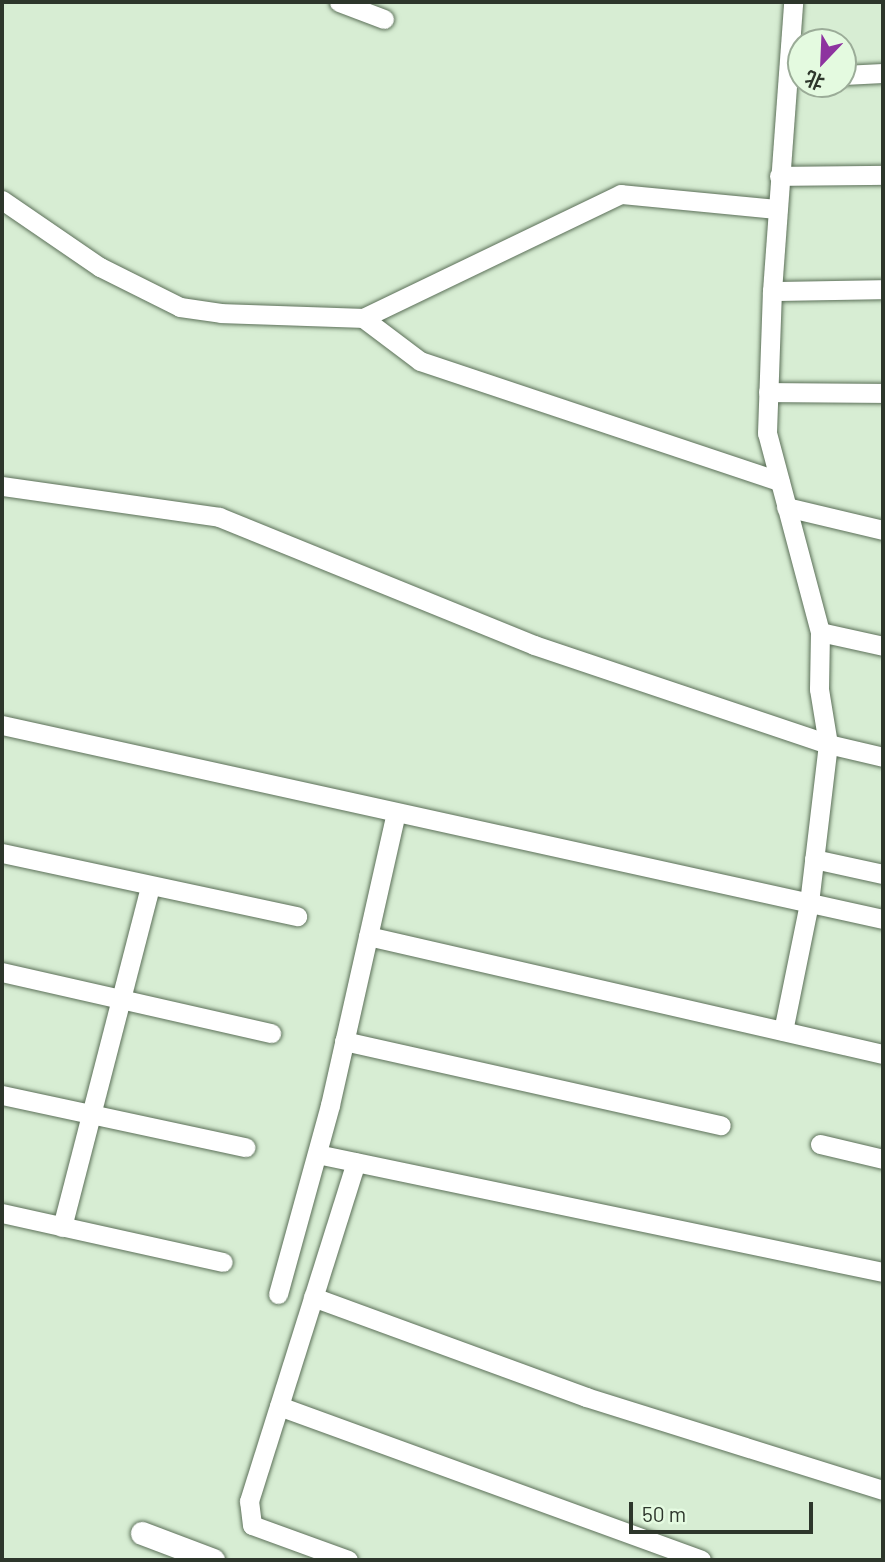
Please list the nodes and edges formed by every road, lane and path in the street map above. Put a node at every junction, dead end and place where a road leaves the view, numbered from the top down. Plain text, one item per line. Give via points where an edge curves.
1 (339, 2) edge
2 (793, 2) edge
3 (384, 19) dead end
4 (793, 28) edge
5 (883, 73) edge
6 (857, 74) edge
7 (791, 98) edge
8 (883, 175) edge
9 (779, 176) junction
10 (2, 200) edge
11 (777, 209) junction
12 (883, 289) edge
13 (772, 291) junction
14 (363, 318) junction
15 (768, 392) junction
16 (883, 393) edge
17 (779, 481) junction
18 (2, 486) edge
19 (786, 507) junction
20 (883, 530) edge
21 (820, 632) junction
22 (883, 646) edge
23 (2, 725) edge
24 (828, 744) junction
25 (883, 757) edge
26 (396, 813) junction
27 (2, 853) edge
28 (814, 859) junction
29 (883, 874) edge
30 (150, 887) junction
31 (809, 903) junction
32 (296, 916) dead end
33 (883, 919) edge
34 (369, 936) junction
35 (2, 972) edge
36 (121, 999) junction
37 (783, 1031) junction
38 (271, 1034) dead end
39 (344, 1041) junction
40 (883, 1054) edge
41 (2, 1095) edge
42 (90, 1117) junction
43 (721, 1125) dead end
44 (820, 1144) dead end
45 (245, 1147) dead end
46 (317, 1154) junction
47 (883, 1158) edge
48 (356, 1162) junction
49 (2, 1213) edge
50 (62, 1227) junction
51 (223, 1262) dead end
52 (883, 1272) edge
53 (278, 1294) dead end
54 (313, 1297) junction
55 (279, 1406) junction
56 (883, 1490) edge
57 (142, 1533) dead end
58 (213, 1560) edge
59 (348, 1560) edge
60 (701, 1560) edge

1 - 3 street
2 - 4 street
5 - 6 street
7 - 9 street
8 - 9 street
9 - 11 street
10 - 14 street via 100,267 180,307 221,313
11 - 13 street
11 - 14 street via 621,194
12 - 13 street
13 - 15 street
14 - 17 street via 420,361
15 - 16 street
15 - 17 street via 767,433
17 - 19 street
18 - 24 street via 219,517 534,645
19 - 20 street
19 - 21 street
21 - 22 street
21 - 24 street via 819,689
23 - 26 street
24 - 25 street
24 - 28 street
26 - 31 street
26 - 34 street
27 - 30 street
28 - 29 street
28 - 31 street
30 - 32 street
30 - 36 street
31 - 33 street
31 - 37 street
34 - 37 street
34 - 39 street
35 - 36 street
36 - 38 street
36 - 42 street
37 - 40 street
39 - 43 street
39 - 46 street
41 - 42 street
42 - 45 street
42 - 50 street
44 - 47 street
46 - 48 street
46 - 53 street
48 - 52 street
48 - 54 street
49 - 50 street
50 - 51 street
54 - 55 street
54 - 56 street via 586,1396
55 - 59 street via 249,1501 252,1525
55 - 60 street
57 - 58 street

